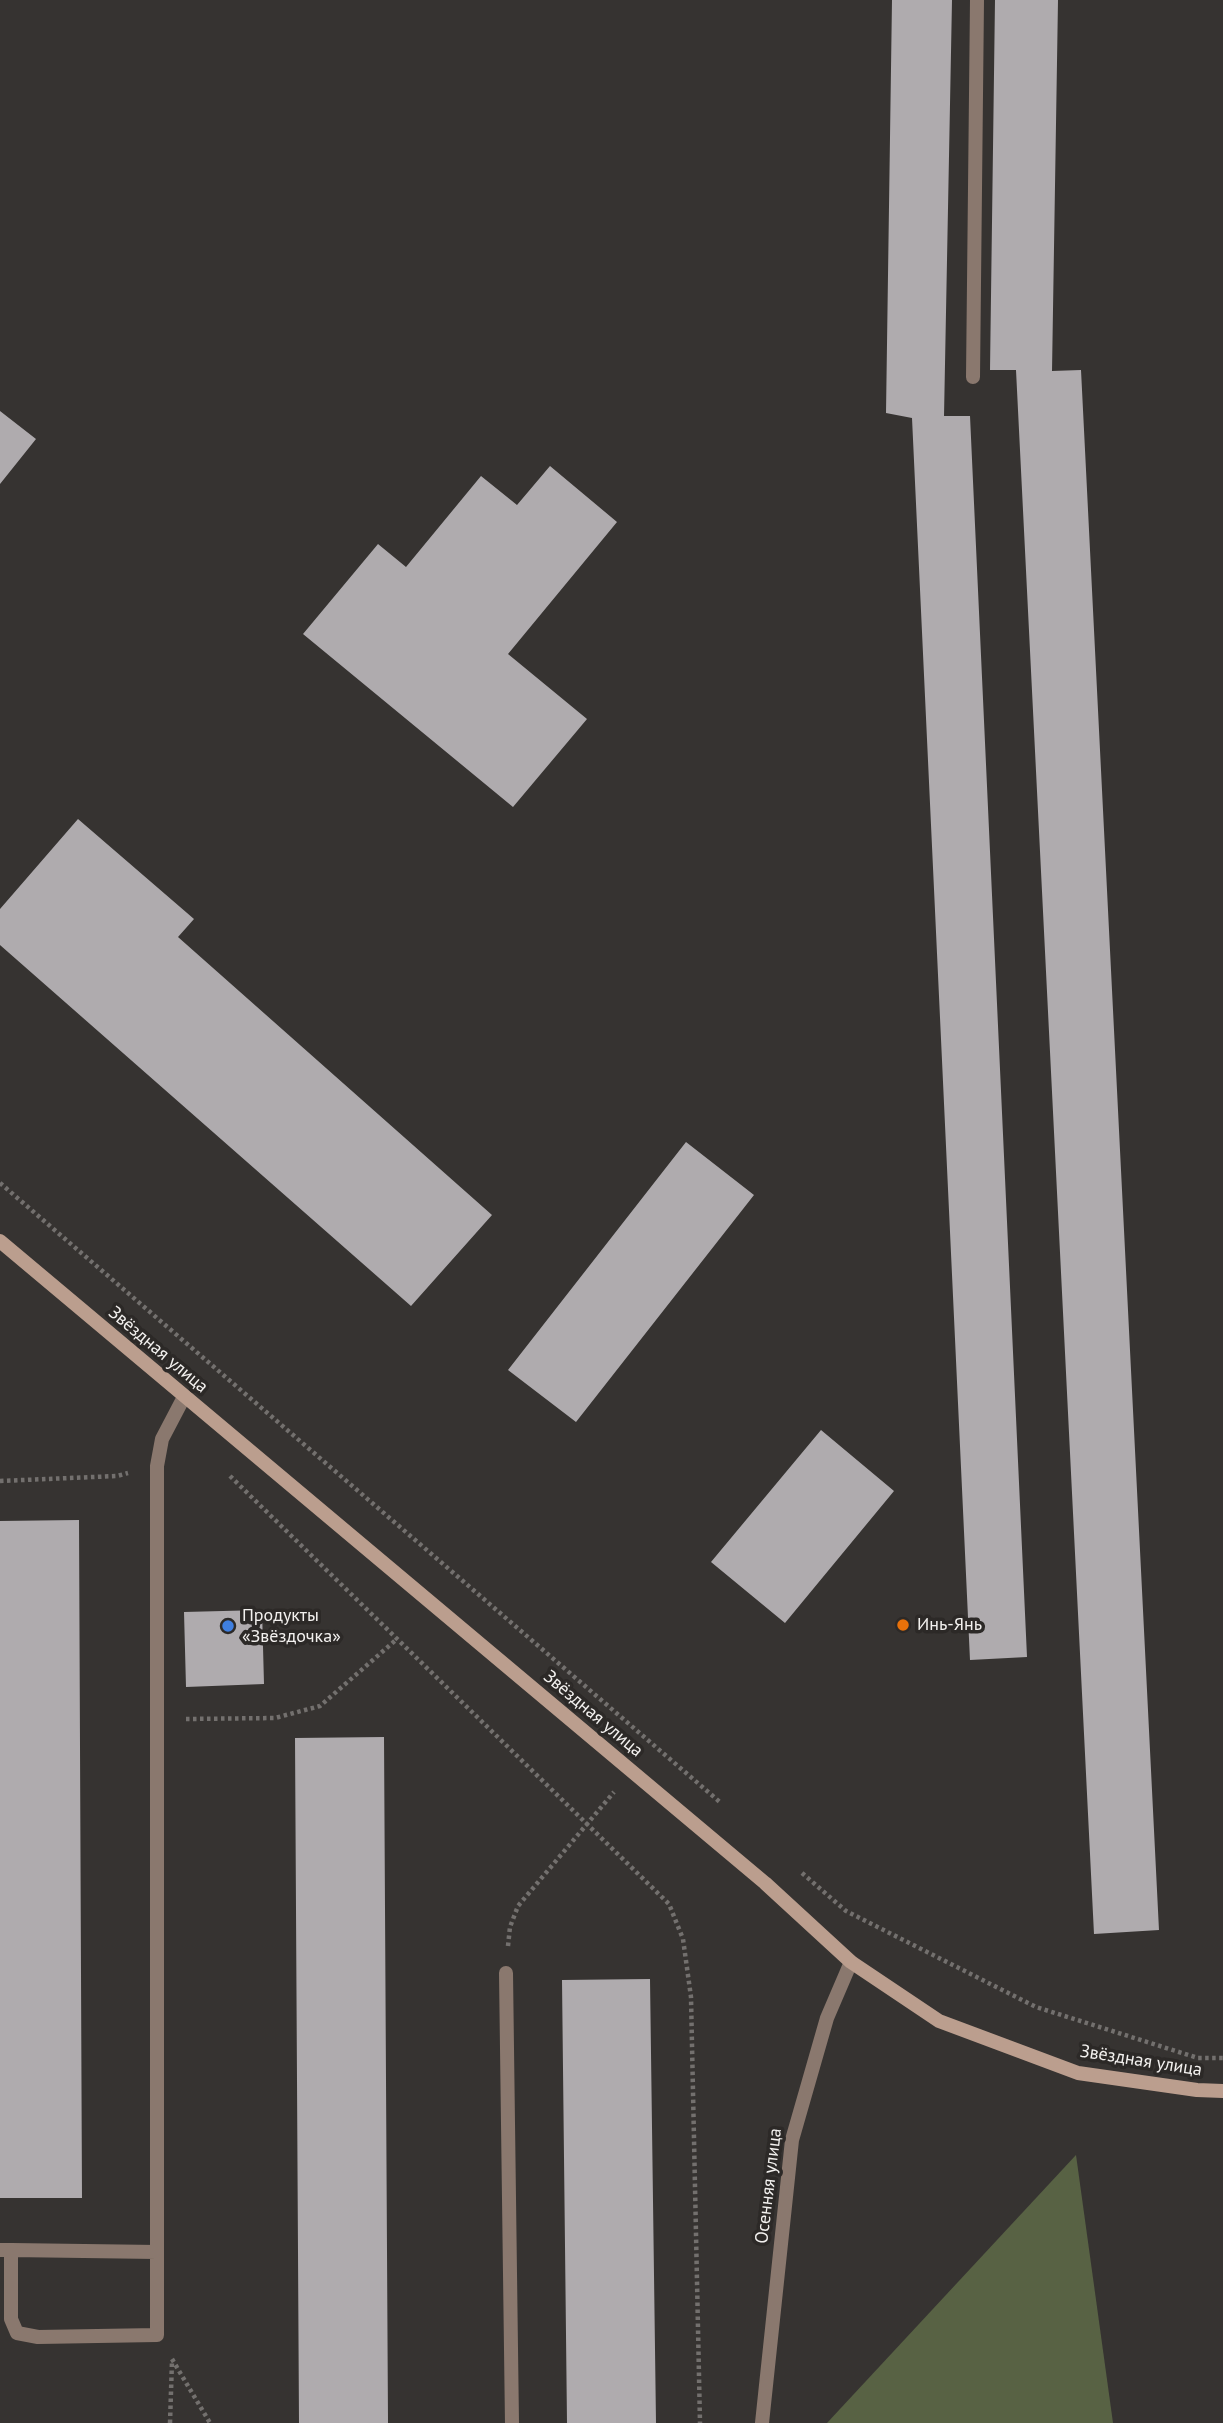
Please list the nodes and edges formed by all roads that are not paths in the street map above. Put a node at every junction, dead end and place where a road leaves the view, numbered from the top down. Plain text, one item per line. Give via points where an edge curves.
1 (977, 0) edge
2 (973, 377) dead end
3 (0, 1241) edge
4 (184, 1397) junction
5 (851, 1962) junction
6 (506, 1973) road end
7 (1223, 2091) edge
8 (6, 2250) edge
9 (157, 2252) junction
10 (512, 2423) edge
11 (762, 2423) edge

1 - 2 street
3 - 4 main road, Звёздная улица
4 - 5 main road, Звёздная улица via 765,1884
4 - 9 street via 162,1438 157,1466
5 - 7 main road, Звёздная улица via 939,2021 1078,2073
5 - 11 street, Осенняя улица via 827,2018 792,2140
6 - 10 street
8 - 9 street
8 - 9 street via 11,2319 17,2333 38,2337 157,2335

